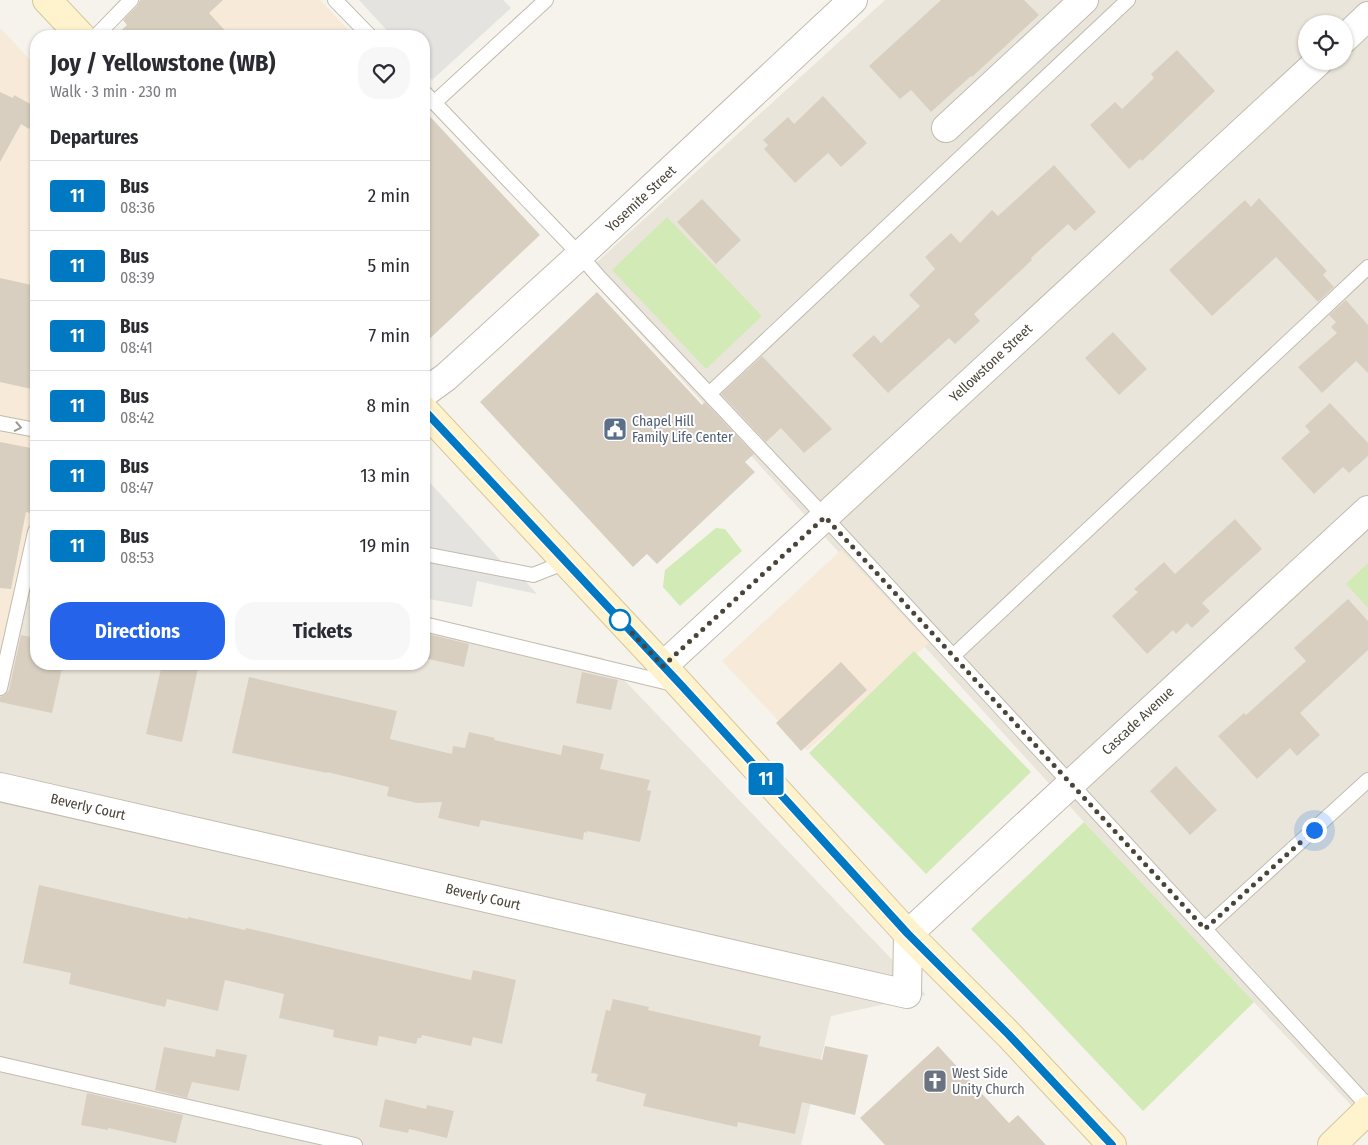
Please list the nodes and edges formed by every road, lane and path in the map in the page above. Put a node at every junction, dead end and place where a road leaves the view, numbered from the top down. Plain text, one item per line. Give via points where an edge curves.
1 (47, 0) edge
2 (131, 0) edge
3 (335, 0) edge
4 (546, 0) edge
5 (854, 0) edge
6 (1084, 0) edge
7 (1128, 0) edge
8 (1368, 16) edge
9 (74, 30) edge
10 (102, 30) edge
11 (364, 30) edge
12 (1353, 30) edge
13 (1309, 70) edge
14 (430, 99) edge
15 (434, 103) junction
16 (946, 128) dead end
17 (580, 255) junction
18 (1368, 267) edge
19 (430, 389) edge
20 (709, 394) junction
21 (430, 416) edge
22 (0, 423) edge
23 (30, 429) edge
24 (1368, 510) edge
25 (825, 517) junction
26 (30, 554) edge
27 (430, 555) edge
28 (566, 562) junction
29 (430, 625) edge
30 (953, 656) junction
31 (663, 666) junction
32 (682, 686) junction
33 (0, 688) edge
34 (1368, 780) edge
35 (1070, 783) junction
36 (0, 787) edge
37 (1205, 929) junction
38 (908, 934) junction
39 (0, 1064) edge
40 (1368, 1106) edge
41 (1368, 1110) edge
42 (355, 1145) edge
43 (1112, 1145) edge
44 (1332, 1145) edge

1 - 9 street
2 - 10 lane
3 - 11 lane
4 - 15 lane
5 - 17 street, Yosemite Street
6 - 16 street
7 - 20 lane
8 - 12 street
13 - 25 street, Yellowstone Street
14 - 15 lane
15 - 17 lane
17 - 19 street, Yosemite Street
17 - 20 lane
18 - 30 lane
20 - 25 lane
21 - 28 street
22 -> 23 lane
24 - 35 street, Cascade Avenue
25 - 30 lane
25 - 31 street, Yellowstone Street
26 - 33 lane
27 - 28 lane via 533,575
28 - 31 street
29 - 32 lane
30 - 35 lane
31 - 32 street
32 - 38 street
34 - 37 lane
35 - 37 lane
35 - 38 street, Cascade Avenue
36 - 38 street, Beverly Court via 907,994
37 - 40 lane
38 - 43 street
39 - 42 lane
41 - 44 street

